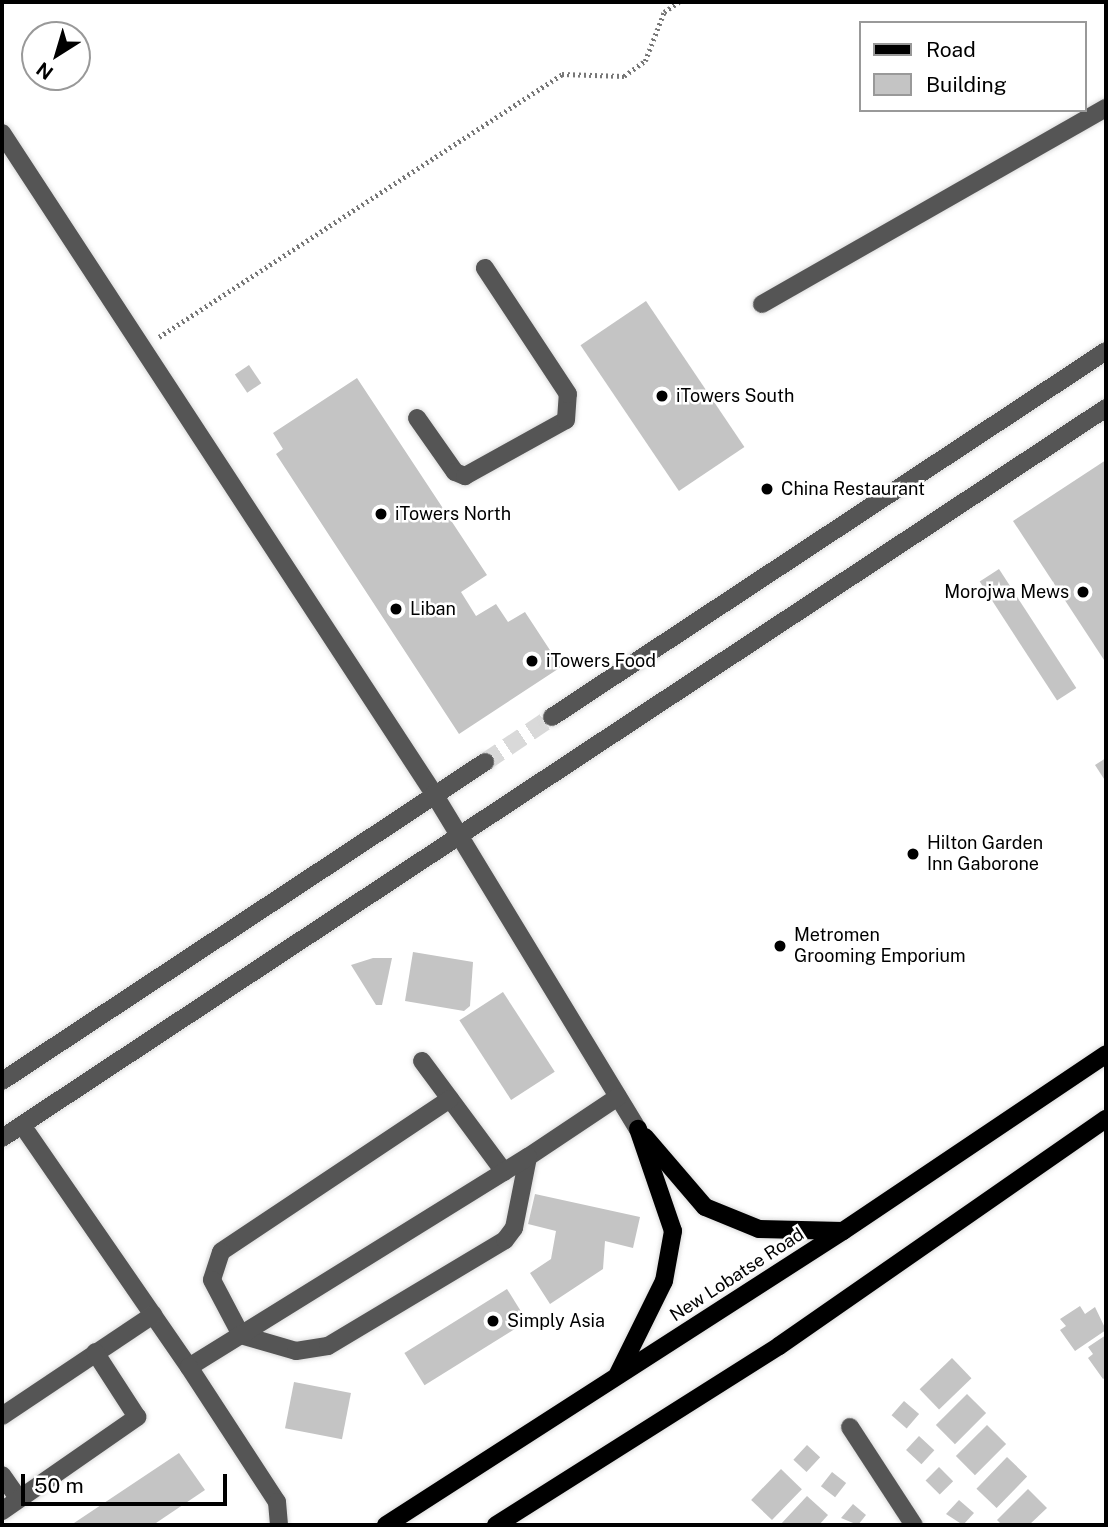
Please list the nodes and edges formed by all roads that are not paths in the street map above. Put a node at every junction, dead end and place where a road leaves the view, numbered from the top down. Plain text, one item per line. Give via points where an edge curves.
1 (1106, 107) edge
2 (2, 133) edge
3 (485, 268) dead end
4 (762, 304) dead end
5 (1106, 351) edge
6 (1106, 408) edge
7 (417, 418) dead end
8 (552, 717) tunnel mouth
9 (485, 762) tunnel mouth
10 (434, 794) junction
11 (461, 837) junction
12 (1106, 1054) edge
13 (422, 1061) dead end
14 (2, 1082) edge
15 (618, 1097) junction
16 (450, 1099) junction
17 (1106, 1119) edge
18 (22, 1125) junction
19 (638, 1129) junction
20 (2, 1138) edge
21 (528, 1157) junction
22 (504, 1172) junction
23 (843, 1231) junction
24 (153, 1315) junction
25 (241, 1335) junction
26 (95, 1352) junction
27 (189, 1367) junction
28 (616, 1377) junction
29 (2, 1416) edge
30 (850, 1427) dead end
31 (2, 1475) edge
32 (19, 1499) junction
33 (2, 1511) edge
34 (279, 1525) edge
35 (386, 1525) edge
36 (496, 1525) edge
37 (914, 1525) edge

1 - 4 street
2 - 10 street
3 - 7 street via 568,394 566,420 465,476 455,472
5 - 8 street
6 - 11 street
9 - 10 street
10 - 11 street
10 - 14 street
11 - 15 street
11 - 18 street
12 - 23 main road, New Lobatse Road
13 - 16 street
15 - 19 street
15 - 21 street
16 - 22 street
16 - 25 street via 221,1252 212,1280
17 - 36 main road via 779,1346
18 - 20 street
18 - 24 street
19 - 23 main road via 705,1207 759,1228
19 - 28 main road via 673,1231 664,1282
21 - 22 street
21 - 25 street via 514,1228 505,1240 314,1351
22 - 25 street
23 - 28 main road, New Lobatse Road
24 - 26 street
24 - 27 street
25 - 27 street
26 - 29 street
26 - 32 street via 137,1417
27 - 34 street via 277,1502
28 - 35 main road, New Lobatse Road
30 - 37 street
31 - 32 street
32 - 33 street

